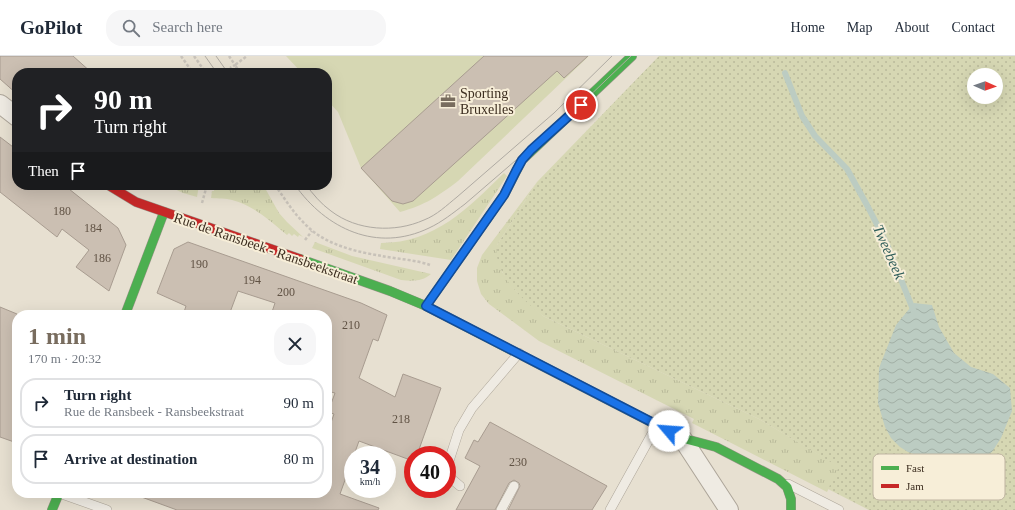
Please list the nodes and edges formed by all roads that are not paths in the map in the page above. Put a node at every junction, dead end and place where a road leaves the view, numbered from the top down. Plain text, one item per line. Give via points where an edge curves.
1 (632, 56) edge
2 (0, 104) edge
3 (12, 113) edge
4 (116, 190) edge
5 (164, 212) junction
6 (426, 306) junction
7 (127, 310) edge
8 (518, 353) junction
9 (656, 425) junction
10 (682, 438) junction
11 (454, 446) edge
12 (778, 479) junction
13 (456, 483) edge
14 (460, 486) dead end
15 (514, 486) dead end
16 (57, 498) edge
17 (73, 498) edge
18 (52, 510) edge
19 (107, 510) edge
20 (501, 510) edge
21 (610, 510) edge
22 (729, 510) edge
23 (791, 510) edge
24 (839, 510) edge

1 - 6 street via 522,160 504,195
2 - 3 street
4 - 5 street, Rue de Ransbeek - Ransbeekstraat via 136,202
5 - 6 street, Rue de Ransbeek - Ransbeekstraat
5 - 7 street
6 - 8 street, Rue de Ransbeek - Ransbeekstraat
8 - 9 street, Rue de Ransbeek - Ransbeekstraat
8 - 11 lane via 468,413
9 - 10 street, Rue de Ransbeek - Ransbeekstraat
9 - 21 lane
10 - 12 street, Rue de Ransbeek - Ransbeekstraat via 716,447
10 - 22 street
12 - 23 street, Rue de Ransbeek - Ransbeekstraat via 787,487
12 - 24 lane
13 - 14 lane
15 - 20 lane
16 - 18 street
17 - 19 lane

